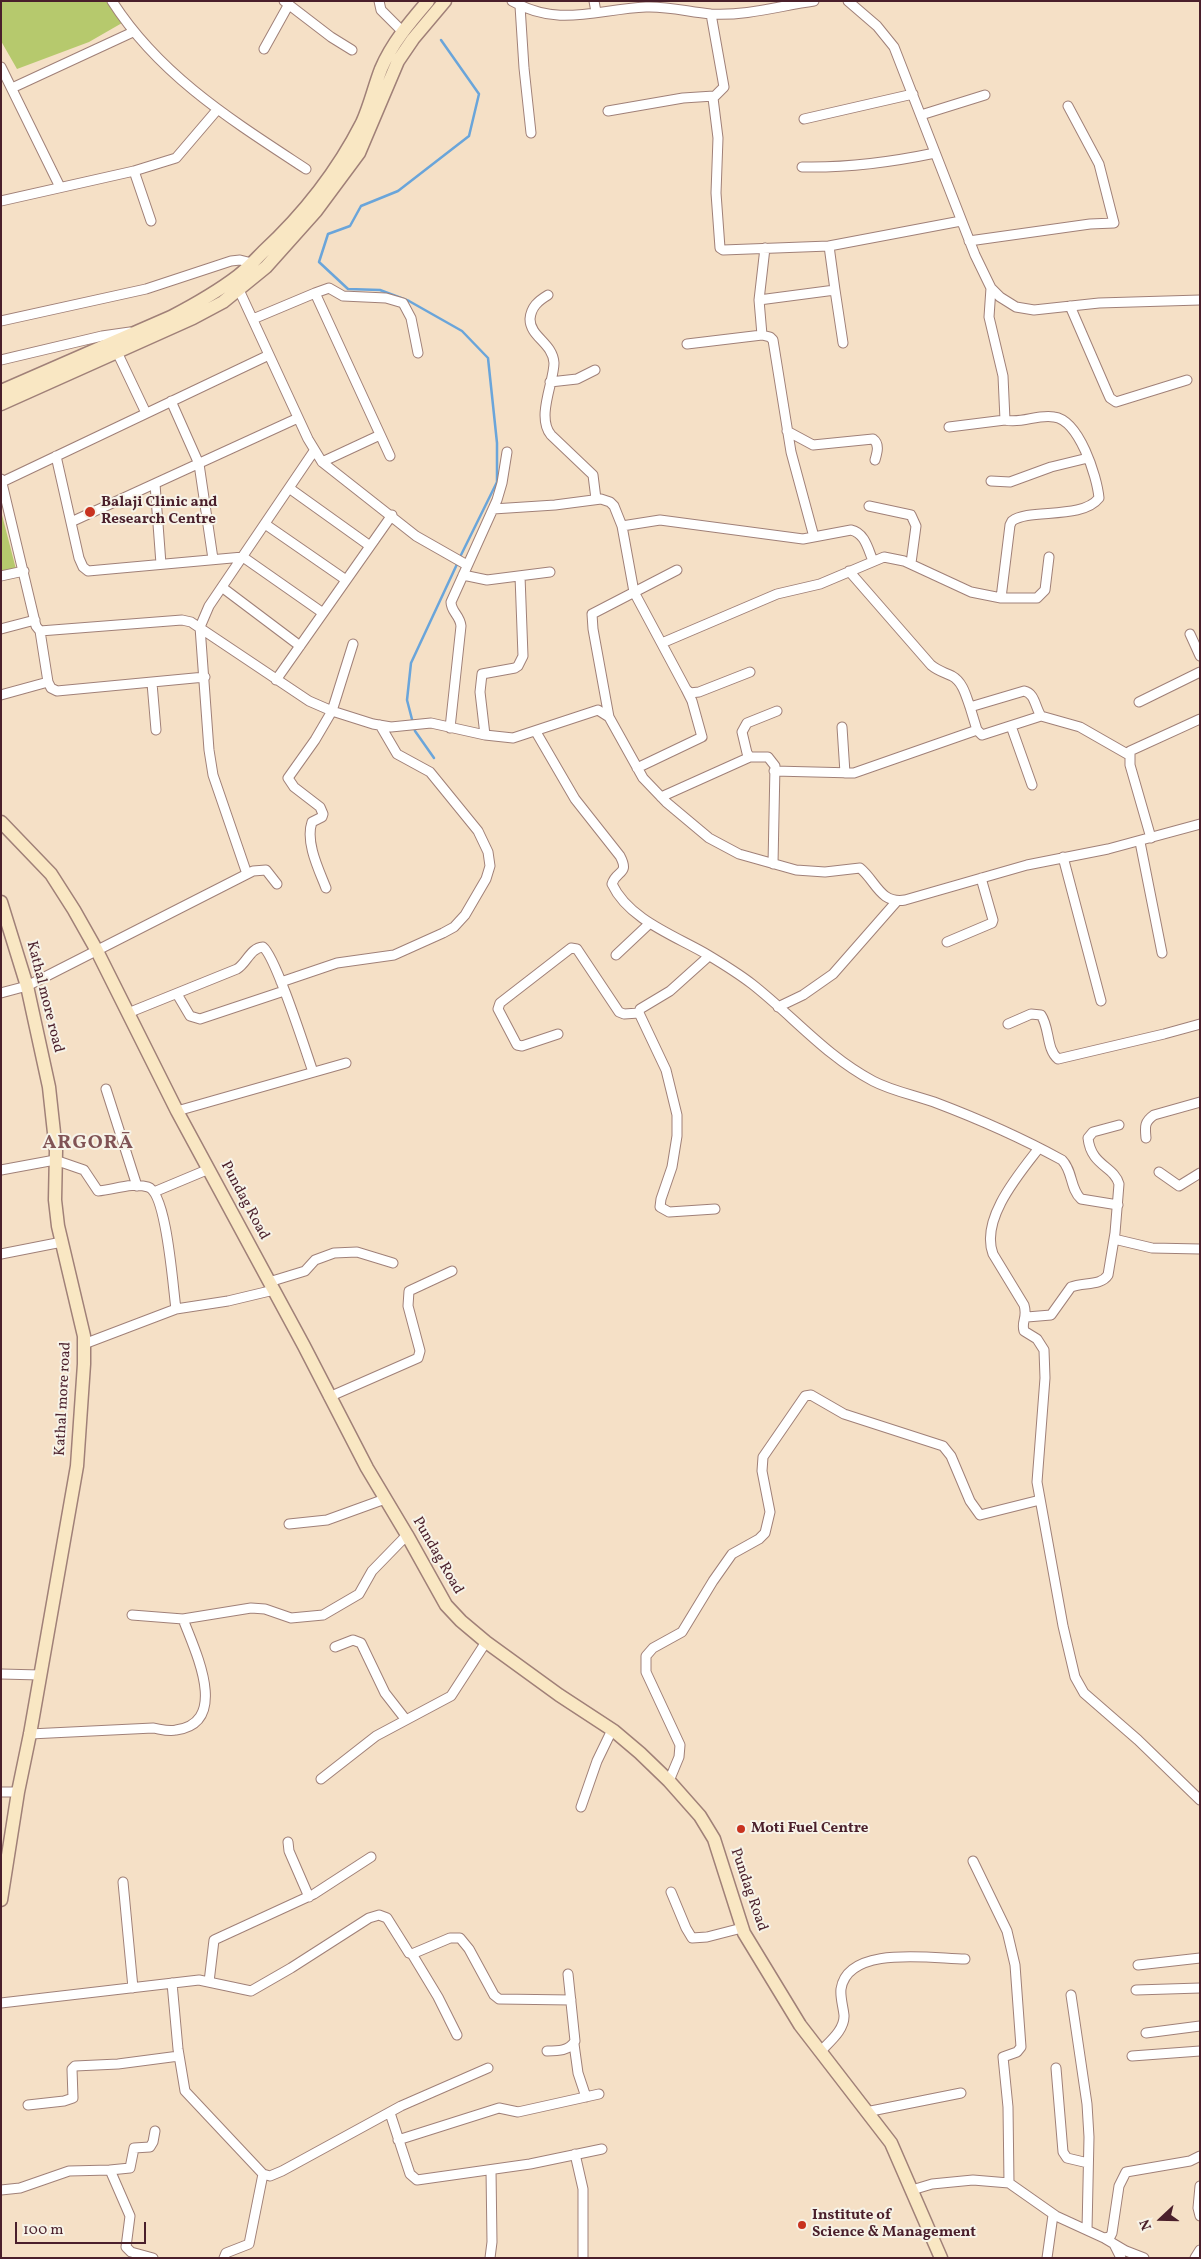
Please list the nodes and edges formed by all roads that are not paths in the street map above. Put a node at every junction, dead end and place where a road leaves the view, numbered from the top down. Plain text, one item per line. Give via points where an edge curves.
1 (112, 1) edge
2 (378, 1) edge
3 (428, 1) edge
4 (445, 1) edge
5 (594, 1) edge
6 (814, 1) edge
7 (848, 1) edge
8 (286, 3) edge
9 (516, 4) edge
10 (684, 5) edge
11 (596, 12) junction
12 (711, 14) junction
13 (402, 31) junction
14 (133, 32) junction
15 (264, 49) dead end
16 (352, 50) dead end
17 (1, 67) edge
18 (12, 88) junction
19 (913, 94) junction
20 (985, 95) dead end
21 (714, 96) junction
22 (1068, 106) dead end
23 (217, 110) junction
24 (608, 111) dead end
25 (921, 115) junction
26 (804, 119) dead end
27 (531, 133) dead end
28 (935, 153) junction
29 (802, 167) dead end
30 (306, 169) dead end
31 (134, 172) junction
32 (60, 187) junction
33 (1, 201) edge
34 (151, 221) dead end
35 (961, 222) junction
36 (969, 241) junction
37 (829, 246) junction
38 (765, 248) junction
39 (252, 263) junction
40 (991, 288) junction
41 (239, 290) junction
42 (835, 290) junction
43 (315, 293) junction
44 (548, 295) dead end
45 (759, 300) junction
46 (1200, 300) edge
47 (1070, 306) junction
48 (253, 319) junction
49 (1, 321) edge
50 (139, 331) junction
51 (762, 335) junction
52 (844, 343) dead end
53 (687, 344) dead end
54 (117, 352) junction
55 (418, 353) dead end
56 (269, 355) junction
57 (1, 360) edge
58 (595, 370) dead end
59 (1187, 380) dead end
60 (550, 382) junction
61 (1, 391) edge
62 (171, 401) junction
63 (1, 404) edge
64 (146, 413) junction
65 (298, 418) junction
66 (1005, 420) junction
67 (949, 427) dead end
68 (787, 431) junction
69 (380, 435) junction
70 (314, 451) junction
71 (507, 452) dead end
72 (56, 456) junction
73 (390, 456) dead end
74 (1088, 458) junction
75 (874, 460) dead end
76 (322, 462) junction
77 (199, 464) junction
78 (2, 480) edge
79 (991, 481) dead end
80 (155, 484) junction
81 (289, 488) junction
82 (596, 499) junction
83 (869, 506) dead end
84 (493, 509) junction
85 (392, 515) junction
86 (71, 522) junction
87 (265, 524) junction
88 (622, 526) junction
89 (814, 537) junction
90 (370, 546) junction
91 (243, 557) junction
92 (1049, 557) dead end
93 (214, 559) junction
94 (873, 561) junction
95 (911, 563) junction
96 (161, 564) junction
97 (464, 564) junction
98 (677, 570) dead end
99 (24, 571) junction
100 (849, 571) junction
101 (550, 572) dead end
102 (463, 575) junction
103 (1, 576) edge
104 (520, 576) junction
105 (346, 580) junction
106 (223, 588) junction
107 (634, 592) junction
108 (1001, 598) junction
109 (324, 612) junction
110 (35, 620) junction
111 (200, 627) junction
112 (1, 629) edge
113 (40, 632) junction
114 (1190, 634) dead end
115 (662, 643) junction
116 (353, 644) dead end
117 (300, 646) junction
118 (1200, 656) edge
119 (750, 672) dead end
120 (1200, 672) edge
121 (205, 677) junction
122 (276, 680) junction
123 (48, 682) junction
124 (152, 683) junction
125 (686, 689) junction
126 (1, 695) edge
127 (1138, 702) dead end
128 (970, 707) junction
129 (332, 711) junction
130 (777, 711) dead end
131 (1041, 716) junction
132 (609, 717) junction
133 (1200, 719) edge
134 (380, 725) junction
135 (1011, 726) junction
136 (842, 727) dead end
137 (450, 728) junction
138 (156, 730) dead end
139 (977, 730) junction
140 (536, 732) junction
141 (485, 735) junction
142 (1129, 755) junction
143 (750, 757) junction
144 (637, 768) junction
145 (774, 771) junction
146 (845, 773) junction
147 (1032, 785) dead end
148 (661, 797) junction
149 (1, 822) edge
150 (1199, 826) edge
151 (1151, 838) junction
152 (1140, 842) junction
153 (1063, 857) junction
154 (773, 864) junction
155 (247, 874) junction
156 (981, 878) junction
157 (277, 884) dead end
158 (326, 888) dead end
159 (897, 901) junction
160 (1, 902) edge
161 (650, 923) junction
162 (947, 942) dead end
163 (96, 949) junction
164 (1162, 953) dead end
165 (616, 955) dead end
166 (709, 956) junction
167 (27, 986) junction
168 (282, 986) junction
169 (1, 993) edge
170 (177, 994) junction
171 (1101, 1001) dead end
172 (778, 1007) junction
173 (128, 1013) junction
174 (639, 1013) junction
175 (1008, 1024) dead end
176 (1200, 1024) edge
177 (558, 1034) dead end
178 (346, 1063) dead end
179 (312, 1072) junction
180 (106, 1089) dead end
181 (1200, 1102) edge
182 (177, 1111) junction
183 (1118, 1124) dead end
184 (1146, 1138) dead end
185 (1039, 1148) junction
186 (56, 1160) junction
187 (208, 1169) junction
188 (1, 1170) edge
189 (1159, 1172) dead end
190 (1200, 1173) edge
191 (136, 1186) junction
192 (154, 1192) junction
193 (1118, 1206) junction
194 (715, 1209) dead end
195 (1114, 1239) junction
196 (62, 1242) junction
197 (1200, 1249) edge
198 (1, 1254) edge
199 (393, 1264) dead end
200 (452, 1271) dead end
201 (271, 1286) junction
202 (176, 1309) junction
203 (1027, 1318) junction
204 (84, 1344) junction
205 (329, 1397) junction
206 (385, 1499) junction
207 (1040, 1500) junction
208 (289, 1524) dead end
209 (407, 1535) junction
210 (132, 1615) dead end
211 (183, 1619) junction
212 (486, 1642) junction
213 (335, 1647) dead end
214 (1, 1674) edge
215 (40, 1675) junction
216 (406, 1720) junction
217 (612, 1730) junction
218 (30, 1734) junction
219 (321, 1779) dead end
220 (669, 1781) junction
221 (1, 1792) edge
222 (18, 1792) junction
223 (1200, 1800) edge
224 (581, 1806) dead end
225 (288, 1842) dead end
226 (371, 1856) dead end
227 (973, 1860) dead end
228 (123, 1882) dead end
229 (671, 1892) dead end
230 (309, 1897) junction
231 (1, 1900) edge
232 (742, 1928) junction
233 (412, 1954) junction
234 (1200, 1958) edge
235 (965, 1959) dead end
236 (1138, 1965) dead end
237 (568, 1974) dead end
238 (209, 1982) junction
239 (172, 1983) junction
240 (133, 1988) junction
241 (1200, 1988) edge
242 (1136, 1990) dead end
243 (1071, 1995) dead end
244 (571, 2000) junction
245 (1, 2003) edge
246 (1200, 2026) edge
247 (1146, 2033) dead end
248 (457, 2035) dead end
249 (574, 2044) junction
250 (547, 2051) dead end
251 (1200, 2051) edge
252 (820, 2052) junction
253 (179, 2056) junction
254 (1132, 2056) dead end
255 (488, 2068) dead end
256 (1056, 2068) dead end
257 (961, 2093) dead end
258 (599, 2094) dead end
259 (586, 2097) junction
260 (28, 2105) dead end
261 (866, 2112) junction
262 (390, 2113) junction
263 (155, 2130) dead end
264 (398, 2140) junction
265 (602, 2149) dead end
266 (575, 2154) junction
267 (1200, 2156) edge
268 (1088, 2163) junction
269 (110, 2170) junction
270 (491, 2170) junction
271 (263, 2174) junction
272 (1009, 2182) junction
273 (1200, 2186) edge
274 (1, 2190) edge
275 (912, 2190) junction
276 (1053, 2215) junction
277 (1200, 2216) edge
278 (1087, 2230) junction
279 (1104, 2238) junction
280 (1114, 2244) junction
281 (1200, 2250) edge
282 (153, 2258) edge
283 (224, 2258) edge
284 (490, 2258) edge
285 (583, 2258) edge
286 (941, 2258) edge
287 (1047, 2258) edge
288 (1121, 2258) edge
289 (1144, 2258) edge
290 (1196, 2258) edge

1 - 14 street
2 - 13 street via 381,10
3 - 13 main road
4 - 41 main road via 398,61 359,153 344,176 289,244
5 - 11 street
6 - 12 street via 772,10
7 - 19 street via 890,40
8 - 15 street
8 - 16 street
9 - 11 street via 550,16
9 - 27 street
10 - 11 street
10 - 12 street
12 - 21 street via 724,87
13 - 39 main road via 382,68 349,148 288,229
14 - 18 street
14 - 23 street via 172,73
17 - 18 street
18 - 32 street
19 - 25 street
19 - 26 street
20 - 25 street
21 - 24 street
21 - 38 street via 718,138 716,193 719,247 723,250
22 - 36 street via 1099,164 1114,222
23 - 30 street
23 - 31 street via 176,158
25 - 28 street
28 - 29 street via 881,162
28 - 35 street
31 - 32 street
31 - 34 street
32 - 33 street
35 - 36 street
35 - 37 street
36 - 40 street
37 - 38 street
37 - 42 street
38 - 45 street
39 - 49 street via 240,260 225,262 146,289
39 - 50 main road via 197,303
40 - 47 street via 1016,307 1034,310
40 - 66 street via 989,317 1003,376
41 - 48 street
41 - 54 main road via 193,318
42 - 45 street
42 - 52 street
43 - 48 street
43 - 55 street via 329,288 343,296 386,298 403,303
43 - 69 street
44 - 60 street via 533,308 530,320 532,329 553,358
45 - 51 street
46 - 47 street
47 - 59 street via 1110,398 1116,402
48 - 56 street
50 - 57 street via 102,336
50 - 61 main road
51 - 53 street
51 - 68 street via 770,337 775,346
54 - 63 main road
54 - 64 street
56 - 62 street
56 - 65 street
58 - 60 street via 577,378
60 - 82 street via 548,432 592,475
62 - 64 street
62 - 77 street
64 - 72 street
65 - 70 street
65 - 77 street
66 - 67 street
66 - 74 street via 1019,422 1054,416 1062,419 1079,437
68 - 75 street via 813,444 873,439 878,447
68 - 89 street
69 - 73 street
69 - 76 street
70 - 76 street
70 - 81 street
71 - 84 street via 502,483
72 - 78 street
72 - 86 street
74 - 79 street via 1050,467 1010,482
74 - 108 street via 1099,498 1094,503 1064,513 1012,521
76 - 85 street
77 - 80 street
77 - 93 street
78 - 99 street
80 - 86 street
80 - 96 street
81 - 87 street
81 - 90 street
82 - 84 street
82 - 88 street via 605,499 614,506
83 - 95 street via 911,515 916,526
84 - 97 street
85 - 90 street
85 - 97 street via 424,540
86 - 96 street via 79,558 88,571
87 - 91 street
87 - 105 street
88 - 89 street via 660,520 803,539
88 - 107 street
89 - 94 street via 852,530 858,532
90 - 105 street
91 - 93 street
91 - 106 street
91 - 109 street
92 - 108 street via 1042,595 1028,599
93 - 96 street
94 - 95 street via 890,557
94 - 100 street
95 - 108 street via 971,592
97 - 102 street
98 - 107 street
99 - 103 street
99 - 110 street
100 - 115 street via 820,584 777,594
100 - 128 street via 931,665 960,682
101 - 104 street
102 - 104 street via 487,580
102 - 137 street via 451,602 461,619 461,626
104 - 141 street via 523,656 515,668 482,674 480,692
105 - 109 street
106 - 111 street via 209,606
106 - 117 street
107 - 115 street
107 - 132 street via 592,614
109 - 117 street
110 - 112 street
110 - 113 street
111 - 113 street via 182,620
111 - 121 street
111 - 122 street
113 - 123 street
114 - 118 street
115 - 125 street
116 - 129 street
117 - 122 street
119 - 125 street via 699,692 690,693
120 - 127 street
121 - 124 street
121 - 155 street via 213,775
122 - 129 street
123 - 124 street via 57,692
123 - 126 street
124 - 138 street
125 - 144 street via 702,736
128 - 131 street via 1024,691 1032,695
128 - 139 street
129 - 134 street
129 - 158 street via 288,778 322,812 322,817 312,822 310,831
130 - 143 street via 743,727 743,739
131 - 135 street
131 - 142 street via 1080,727
132 - 140 street via 598,710 591,711
132 - 144 street
133 - 142 street via 1137,746
134 - 137 street via 431,723
134 - 168 street via 397,754 430,772 478,831 488,852 490,866 486,879 465,915 443,933 388,957 337,963
135 - 139 street via 987,735
135 - 147 street
136 - 146 street
137 - 141 street
139 - 146 street via 868,770
140 - 141 street via 513,738
140 - 161 street via 575,799 620,856 624,871 613,881 614,890
142 - 151 street
143 - 145 street via 771,759
143 - 148 street
144 - 148 street
145 - 146 street
145 - 154 street
148 - 154 street via 709,838 739,854
149 - 163 main road, Pundag Road via 51,874
150 - 151 street
151 - 152 street
152 - 153 street
152 - 164 street
153 - 156 street
153 - 171 street
154 - 159 street via 811,872 860,868 880,893
155 - 157 street via 266,870
155 - 163 street
156 - 159 street
156 - 162 street via 992,922
159 - 172 street via 833,974 803,995
160 - 167 main road, Kathal more road
161 - 165 street
161 - 166 street
163 - 167 street
163 - 173 main road, Pundag Road
166 - 172 street via 752,984
166 - 174 street via 670,991 640,1009
167 - 169 street
167 - 186 main road, Kathal more road via 49,1087
168 - 170 street via 200,1019 190,1016
168 - 170 street via 266,949 261,947 253,951 240,967
168 - 179 street
170 - 173 street
172 - 185 street via 823,1048 873,1081 1001,1128
173 - 182 main road, Pundag Road
174 - 177 street via 619,1012 586,960 577,949 571,948 500,1003 498,1009 517,1045
174 - 194 street via 666,1070 676,1115 674,1160 660,1207 669,1212
175 - 176 street via 1031,1014 1041,1015 1052,1051 1058,1059
178 - 179 street
179 - 182 street
180 - 191 street
181 - 184 street via 1154,1115 1144,1126
182 - 187 main road, Pundag Road
183 - 193 street via 1092,1132 1088,1138 1097,1161 1118,1180
185 - 193 street via 1066,1165 1081,1199
185 - 203 street via 997,1209 991,1246 1024,1305
186 - 188 street
186 - 191 street via 84,1170 98,1191
186 - 196 main road, Kathal more road via 55,1200
187 - 192 street
187 - 201 main road, Pundag Road
189 - 190 street via 1179,1186
191 - 192 street via 148,1187
192 - 202 street via 169,1247
193 - 195 street
195 - 197 street via 1152,1248
195 - 203 street via 1106,1279 1071,1287 1051,1316
196 - 198 street
196 - 204 main road, Kathal more road
199 - 201 street via 357,1252 334,1253 315,1260 305,1271
200 - 205 street via 413,1288 407,1295 420,1351 418,1358
201 - 202 street via 228,1301
201 - 205 main road, Pundag Road
202 - 204 street
203 - 207 street via 1023,1324 1024,1331 1042,1344 1045,1358 1037,1472
204 - 215 main road, Kathal more road via 77,1466
205 - 206 main road, Pundag Road
206 - 208 street via 327,1520
206 - 209 main road, Pundag Road
207 - 220 street via 980,1515 943,1446 844,1414 811,1395 805,1396 763,1456 762,1470 770,1512 764,1533 732,1554 682,1632 646,1656 646,1672 680,1745 679,1757
207 - 223 street via 1062,1626 1080,1688
209 - 211 street via 372,1571 359,1594 324,1615 291,1618 266,1609 251,1608
209 - 212 main road, Pundag Road via 446,1605
210 - 211 street
211 - 218 street via 206,1687 202,1714 197,1720 172,1731 153,1728
212 - 216 street via 451,1696
212 - 217 main road, Pundag Road
213 - 216 street via 353,1640 360,1643 385,1692
214 - 215 street
215 - 218 main road, Kathal more road
216 - 219 street via 376,1736
217 - 220 main road, Pundag Road
217 - 224 street
218 - 222 main road, Kathal more road
220 - 232 main road, Pundag Road via 700,1816 714,1839
221 - 222 street
222 - 231 main road, Kathal more road
225 - 230 street via 288,1851
226 - 230 street
227 - 272 street via 1007,1931 1015,1965 1021,2047 1019,2052 1003,2057 1008,2106
228 - 240 street
229 - 232 street via 692,1938
230 - 238 street via 214,1940
232 - 252 main road, Pundag Road via 800,2025
233 - 238 street via 387,1918 379,1915 369,1918 251,1991
233 - 244 street via 450,1938 460,1938 499,1999
233 - 248 street
234 - 236 street
235 - 252 street via 892,1957 860,1964 842,1985 842,2027
237 - 244 street
238 - 239 street
239 - 240 street
239 - 253 street
240 - 245 street
241 - 242 street
243 - 268 street via 1087,2104
244 - 249 street
246 - 247 street
249 - 250 street via 561,2051
249 - 259 street via 578,2073
251 - 254 street
252 - 261 main road, Pundag Road
253 - 260 street via 75,2066 72,2069 73,2098 64,2102
253 - 271 street via 185,2091
255 - 262 street
256 - 268 street via 1063,2152 1067,2158
257 - 261 street
258 - 259 street
259 - 264 street via 518,2112 499,2108
261 - 275 main road, Pundag Road via 891,2143
262 - 264 street
262 - 271 street via 296,2165 270,2176
263 - 269 street via 150,2147 134,2148 130,2168
264 - 270 street via 410,2174 417,2180
265 - 266 street
266 - 270 street
266 - 285 street via 583,2189
267 - 279 street via 1128,2170 1118,2191 1112,2234
268 - 278 street
269 - 274 street via 69,2171 20,2188
269 - 282 street via 130,2216 126,2247 131,2252
270 - 284 street
271 - 283 street via 249,2244 226,2253
272 - 275 street via 966,2180
272 - 276 street
273 - 277 street
275 - 286 main road, Pundag Road
276 - 278 street
276 - 287 street
278 - 279 street
279 - 280 street
280 - 288 street
280 - 289 street
281 - 290 street

